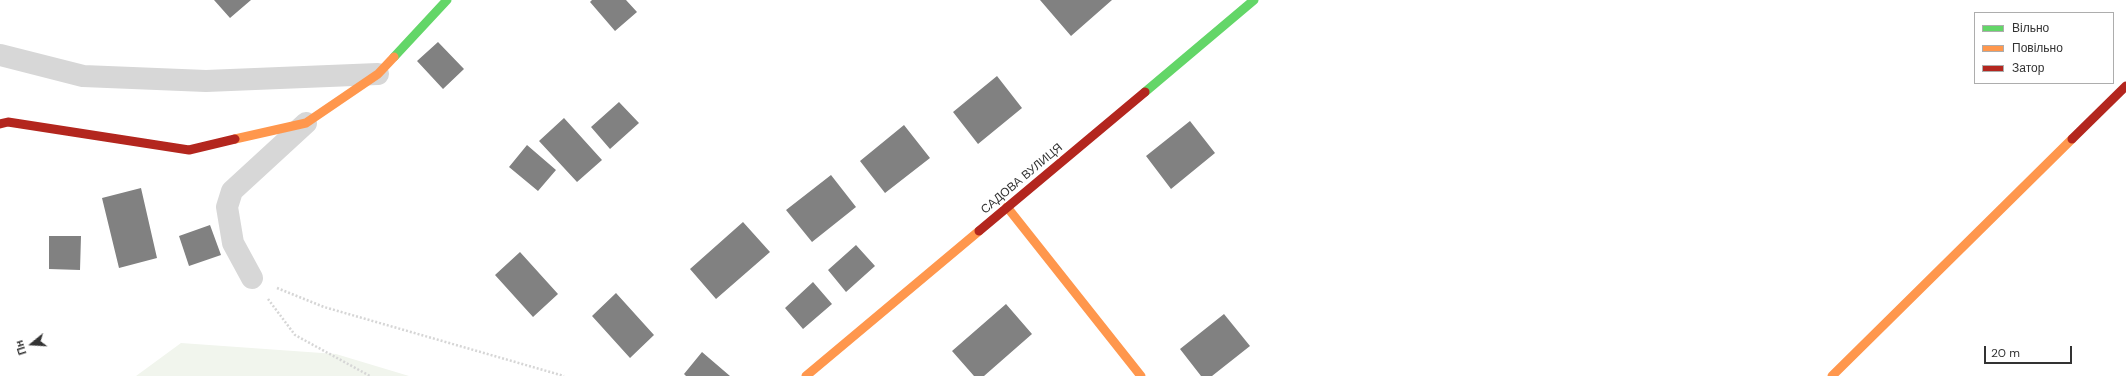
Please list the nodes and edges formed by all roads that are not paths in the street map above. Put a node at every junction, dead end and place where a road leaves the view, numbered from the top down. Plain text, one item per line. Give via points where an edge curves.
1 (447, 0) edge
2 (1254, 0) edge
3 (0, 55) edge
4 (378, 74) junction
5 (2126, 86) edge
6 (306, 123) junction
7 (0, 124) edge
8 (1007, 207) junction
9 (252, 278) road end
10 (806, 376) edge
11 (1141, 376) edge
12 (1832, 376) edge

1 - 4 street
2 - 8 street, САДОВА ВУЛИЦЯ
3 - 4 street via 83,76 206,81
4 - 6 street
5 - 12 street
6 - 7 street via 189,150 8,122
6 - 9 street via 232,191 227,207 233,243
8 - 10 street, САДОВА ВУЛИЦЯ
8 - 11 street

